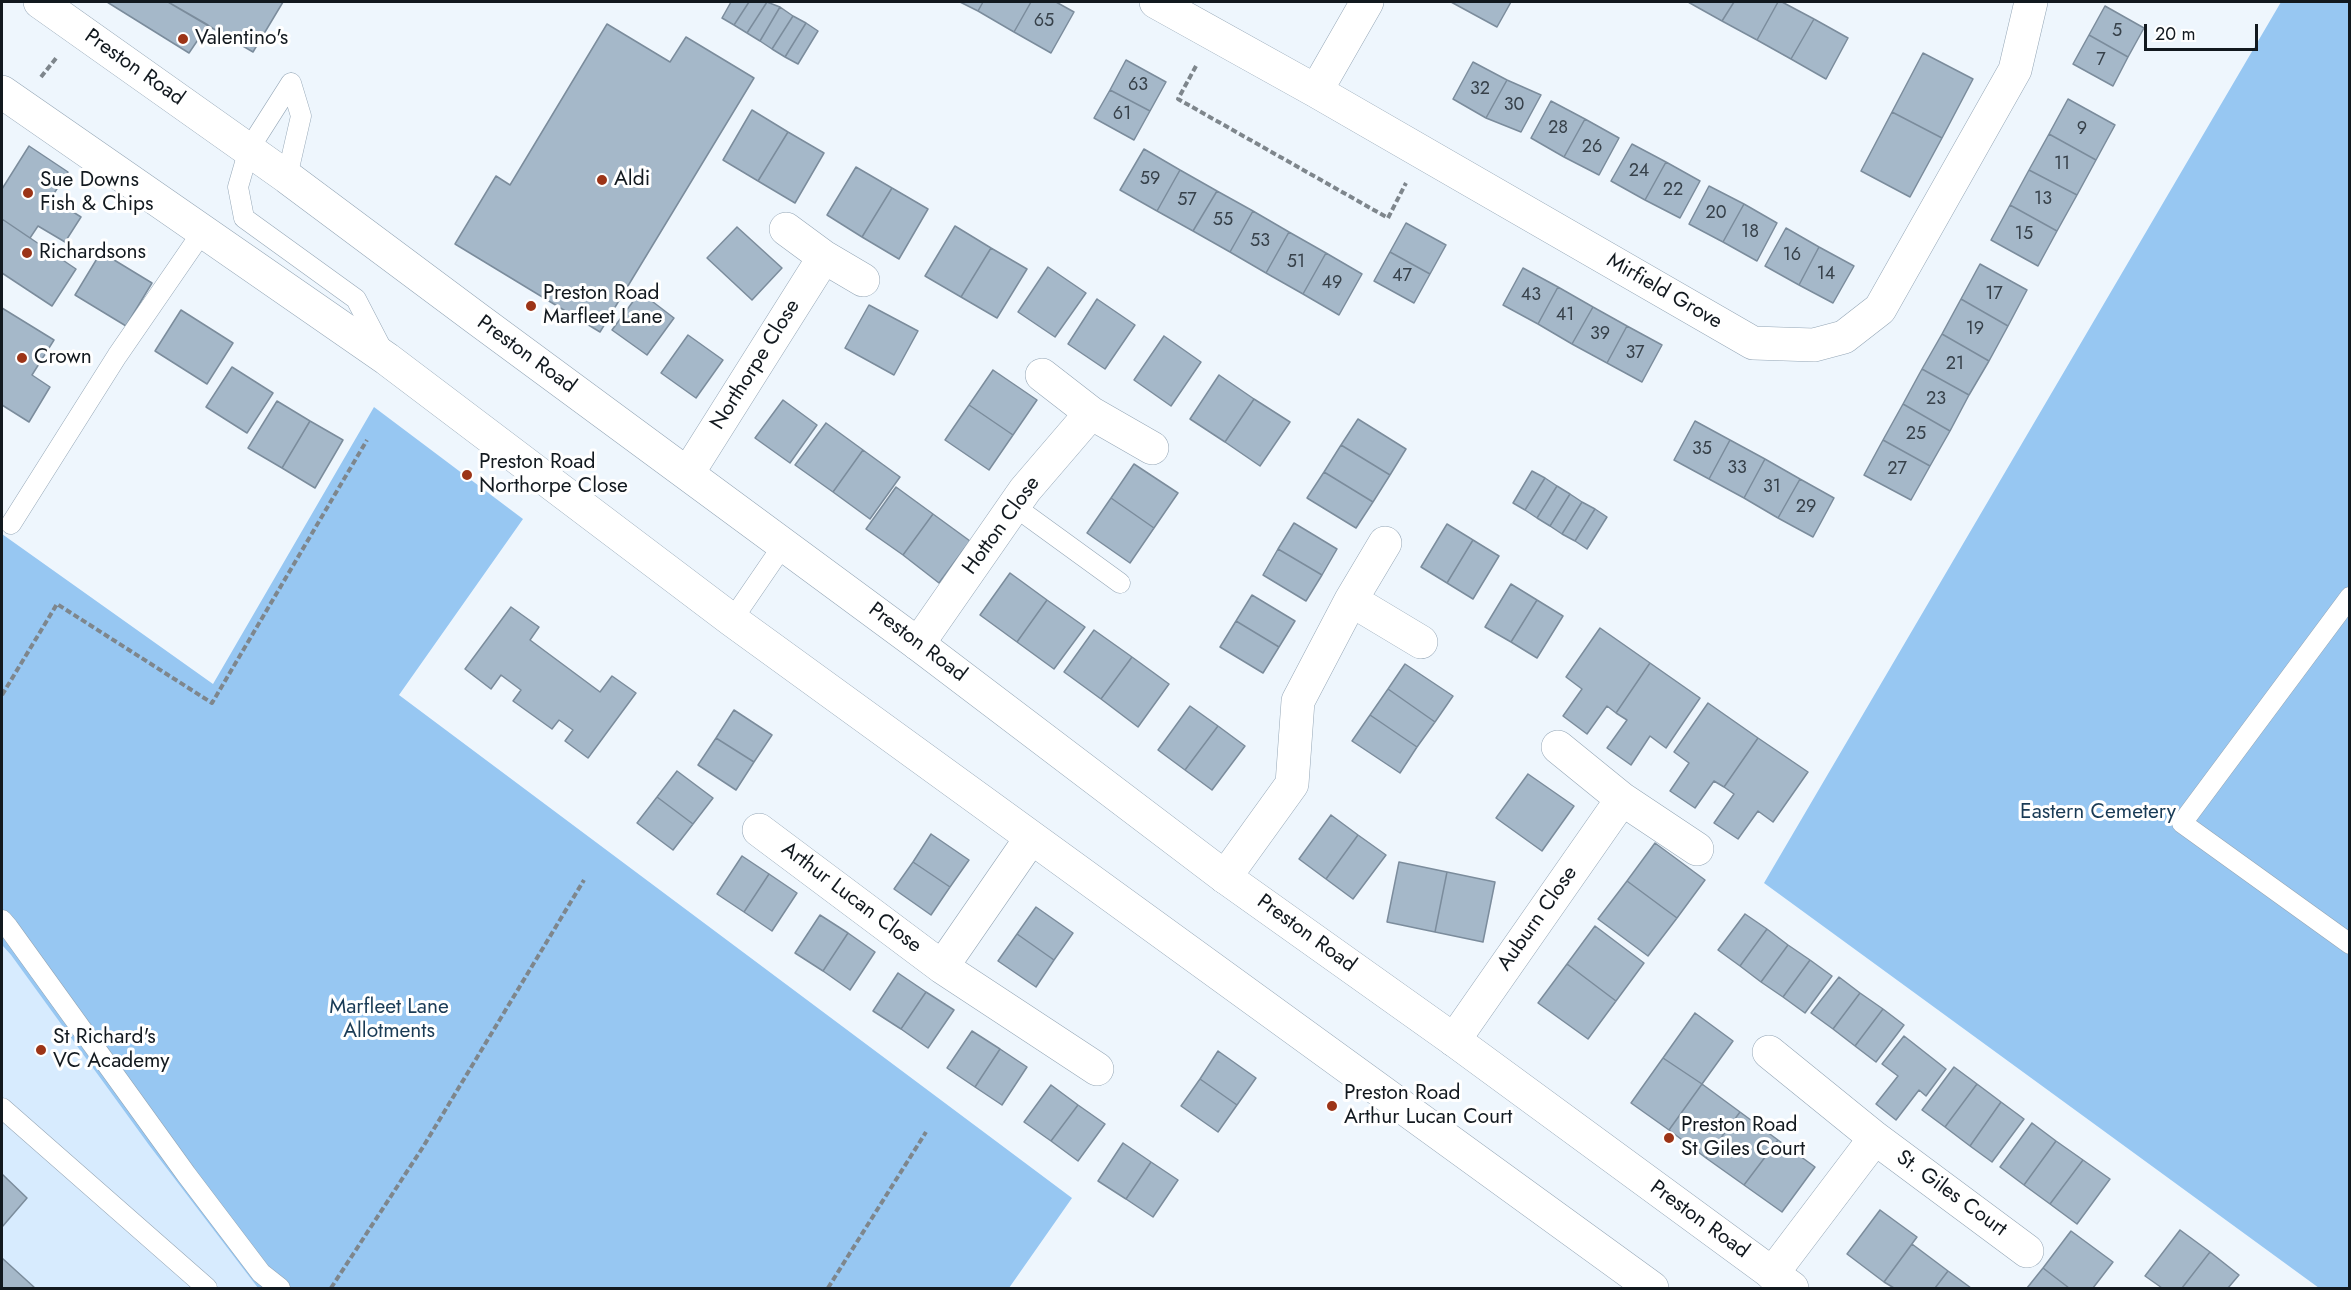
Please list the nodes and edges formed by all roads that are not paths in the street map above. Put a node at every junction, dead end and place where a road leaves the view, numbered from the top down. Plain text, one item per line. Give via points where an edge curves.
1 (40, 2) edge
2 (1156, 2) edge
3 (1367, 2) edge
4 (2031, 2) edge
5 (1316, 91) junction
6 (11, 99) edge
7 (249, 149) junction
8 (287, 177) junction
9 (786, 229) dead end
10 (203, 231) junction
11 (824, 256) junction
12 (863, 280) dead end
13 (387, 359) junction
14 (1041, 375) dead end
15 (1091, 413) junction
16 (1152, 448) dead end
17 (688, 473) junction
18 (1014, 506) junction
19 (11, 524) dead end
20 (1385, 543) dead end
21 (784, 544) junction
22 (1120, 583) dead end
23 (2349, 597) edge
24 (1351, 600) junction
25 (732, 620) junction
26 (1421, 642) dead end
27 (918, 644) junction
28 (1558, 747) dead end
29 (1622, 799) junction
30 (759, 830) dead end
31 (1031, 838) junction
32 (1697, 849) dead end
33 (1225, 877) junction
34 (2, 920) edge
35 (2349, 944) edge
36 (942, 967) junction
37 (1454, 1040) junction
38 (1769, 1052) dead end
39 (1097, 1069) dead end
40 (2, 1108) edge
41 (1875, 1138) junction
42 (2027, 1251) dead end
43 (1782, 1281) edge
44 (207, 1288) edge
45 (280, 1288) edge
46 (1652, 1288) edge

1 - 7 street, Preston Road
2 - 5 street, Mirfield Grove
3 - 5 street
4 - 5 street, Mirfield Grove via 2015,70 1880,309 1844,337 1814,345 1753,343
6 - 10 street
7 - 8 street, Preston Road
7 - 8 lane via 291,82 301,116
7 - 13 lane via 238,187 244,218 357,299
8 - 17 street, Preston Road
9 - 11 street
10 - 13 street
10 - 19 lane via 117,356
11 - 12 street
11 - 17 street, Northorpe Close
13 - 25 street
14 - 15 street
15 - 16 street
15 - 18 street, Hotton Close
17 - 21 street, Preston Road
18 - 22 lane
18 - 27 street, Hotton Close
20 - 24 street
21 - 25 lane
21 - 27 street, Preston Road
23 - 35 lane via 2182,823
24 - 26 street
24 - 33 street via 1298,701 1292,784
25 - 31 street
27 - 33 street, Preston Road
28 - 29 street
29 - 32 street
29 - 37 street, Auburn Close
30 - 36 street, Arthur Lucan Close
31 - 36 street, Arthur Lucan Close
31 - 46 street
33 - 37 street, Preston Road
34 - 45 lane via 186,1174 261,1273
36 - 39 street, Arthur Lucan Close
37 - 43 street, Preston Road
38 - 41 street, St. Giles Court
40 - 44 lane
41 - 42 street, St. Giles Court
41 - 43 street, St. Giles Court

